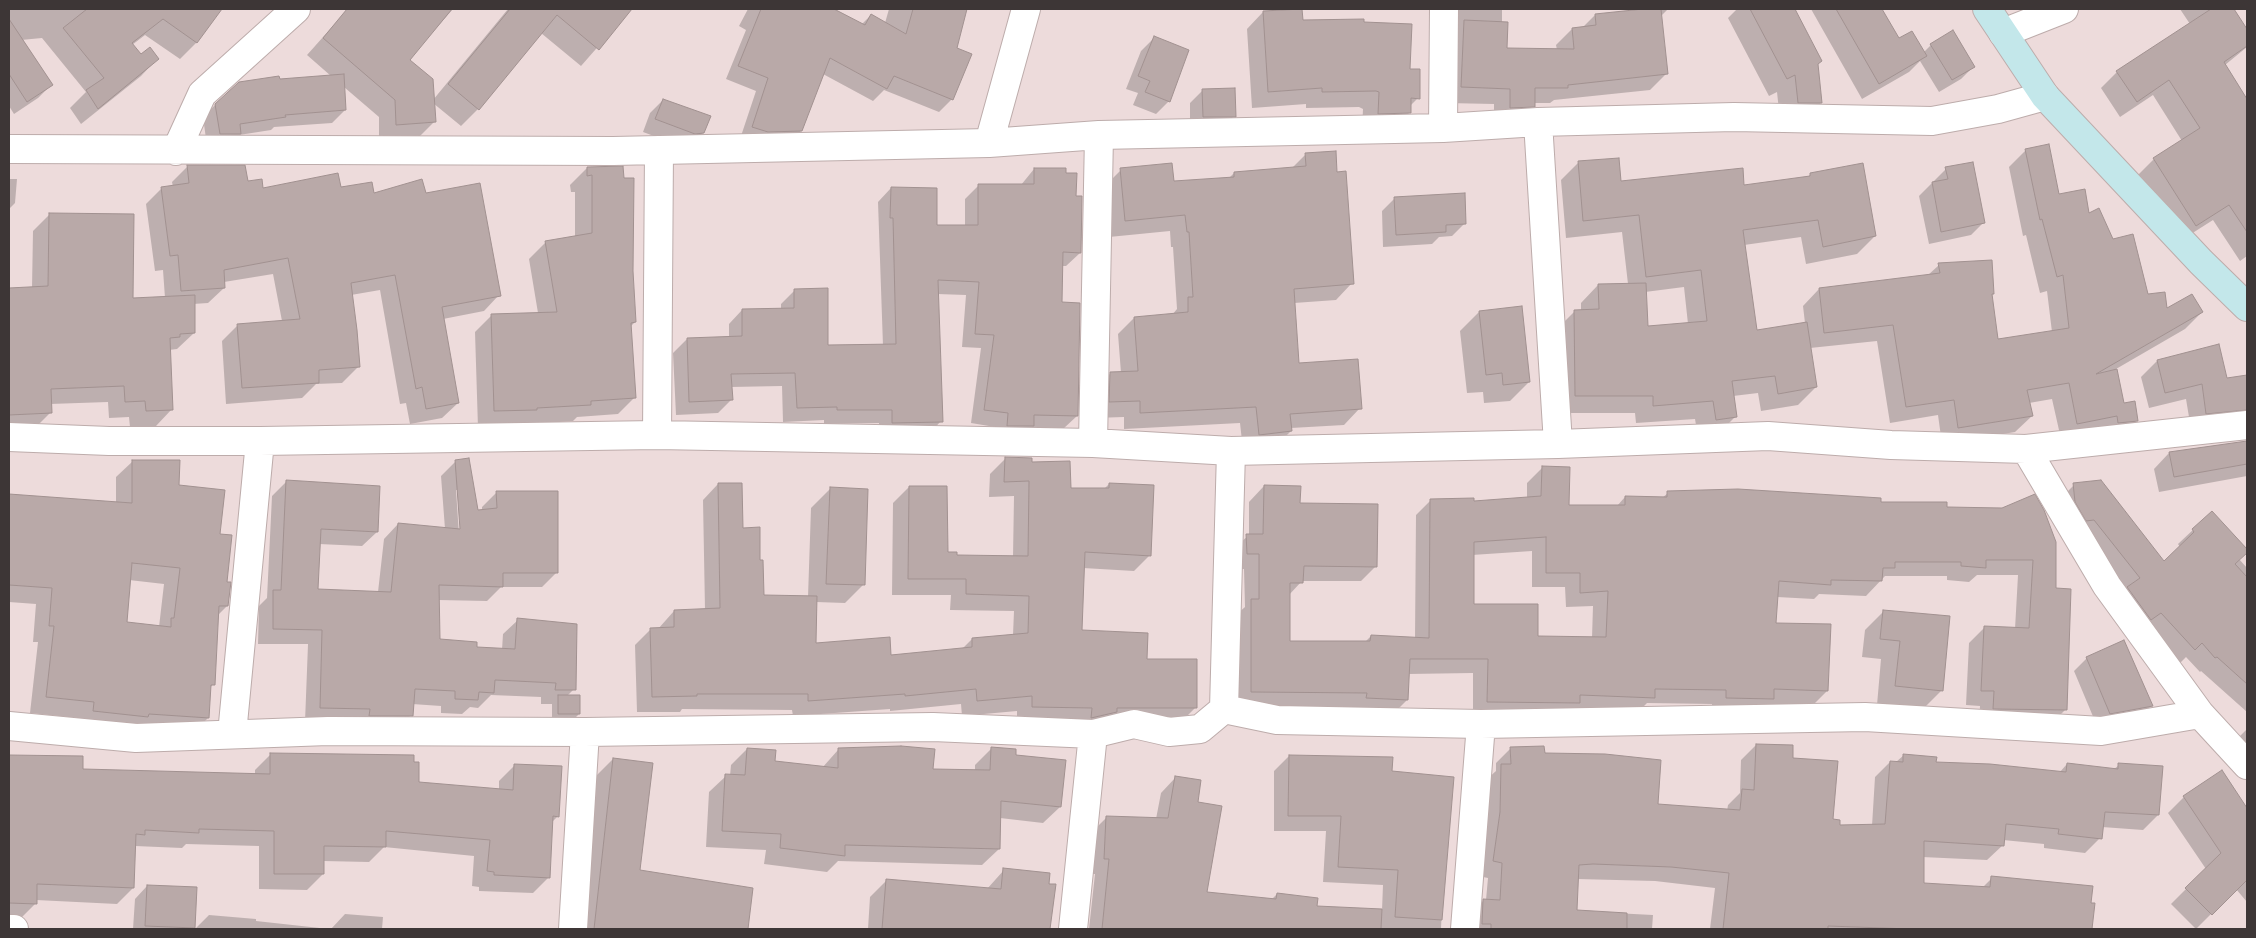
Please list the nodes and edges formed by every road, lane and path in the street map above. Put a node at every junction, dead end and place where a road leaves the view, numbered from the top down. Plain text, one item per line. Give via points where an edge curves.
1 (296, 9) edge
2 (1026, 9) edge
3 (1444, 9) edge
4 (1987, 9) edge
5 (2064, 9) edge
6 (2003, 33) junction
7 (2045, 96) junction
8 (1538, 122) junction
9 (1444, 128) junction
10 (1099, 135) junction
11 (989, 143) junction
12 (9, 149) edge
13 (659, 150) junction
14 (176, 151) junction
15 (2247, 307) edge
16 (2247, 425) edge
17 (657, 435) junction
18 (9, 437) edge
19 (260, 441) junction
20 (1093, 443) junction
21 (1558, 444) junction
22 (2026, 449) junction
23 (1231, 451) junction
24 (1224, 709) junction
25 (2200, 714) junction
26 (1481, 724) junction
27 (9, 726) edge
28 (585, 732) junction
29 (232, 734) junction
30 (1093, 734) junction
31 (2247, 765) edge
32 (9, 929) edge
33 (14, 929) edge
34 (573, 929) edge
35 (1073, 929) edge
36 (1465, 929) edge

1 - 14 street via 202,94
2 - 11 street
3 - 9 street
4 - 6 main road
5 - 6 street
6 - 7 main road
7 - 8 street via 1998,109 1932,121 1734,117
7 - 15 main road
8 - 9 street
8 - 21 street
9 - 10 street
10 - 11 street
10 - 20 street
11 - 13 street
12 - 14 street
13 - 14 street
13 - 17 street
16 - 22 street
17 - 19 street
17 - 20 street
18 - 19 street
19 - 29 street
20 - 23 street
21 - 22 street via 1768,436
21 - 23 street
22 - 25 street via 2107,586
23 - 24 street
24 - 26 street via 1277,720
24 - 30 street via 1200,729 1169,732 1134,724
25 - 26 street via 2101,730 1865,717
25 - 31 street
26 - 36 street
27 - 29 street via 136,738
28 - 29 street via 328,730
28 - 30 street via 933,727
28 - 34 street
30 - 35 street
32 - 33 street

